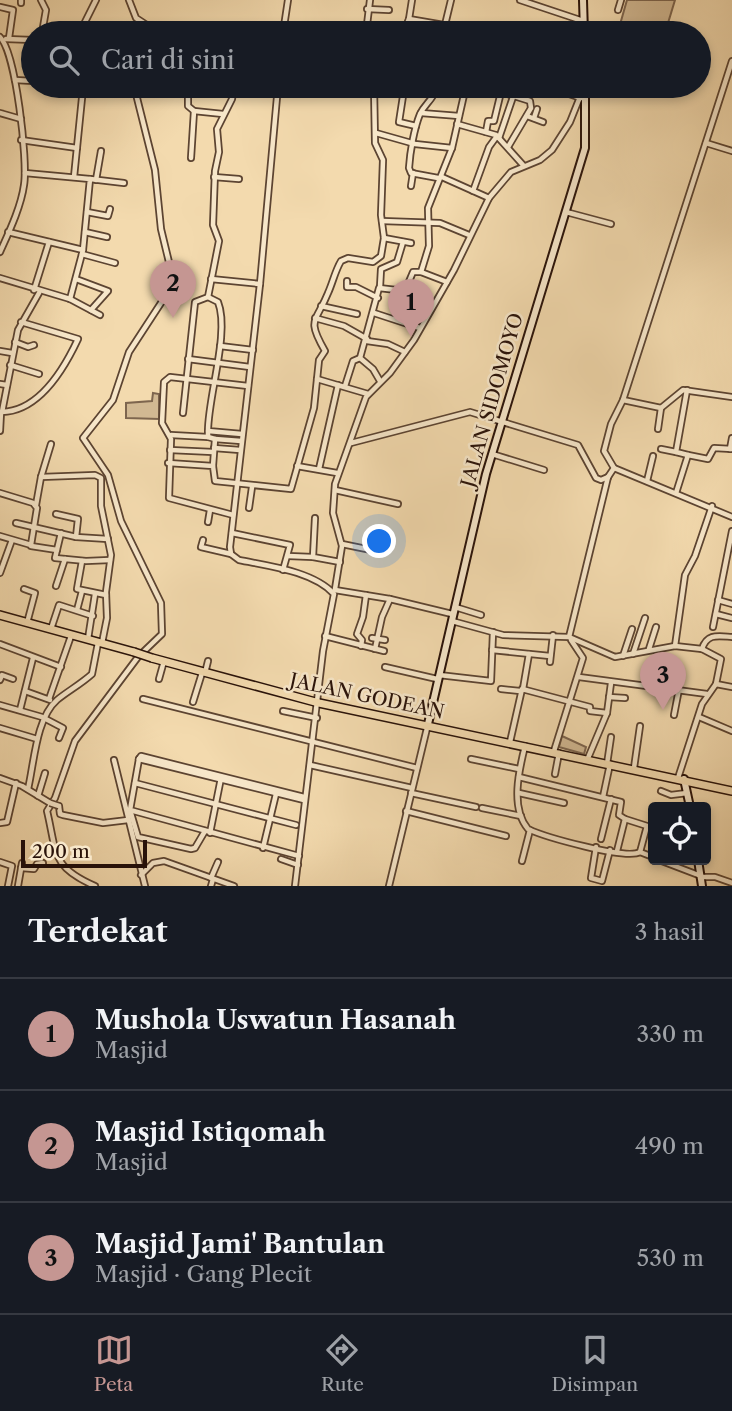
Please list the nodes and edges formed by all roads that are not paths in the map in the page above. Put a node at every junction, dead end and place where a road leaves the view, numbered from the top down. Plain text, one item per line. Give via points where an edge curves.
1 (41, 0) edge
2 (96, 0) edge
3 (129, 0) edge
4 (288, 0) edge
5 (369, 0) edge
6 (412, 0) edge
7 (451, 0) edge
8 (520, 0) edge
9 (583, 0) edge
10 (621, 0) edge
11 (0, 7) edge
12 (368, 9) junction
13 (389, 10) dead end
14 (618, 10) dead end
15 (409, 19) joint
16 (583, 20) joint
17 (44, 21) edge
18 (86, 21) edge
19 (141, 21) edge
20 (285, 21) edge
21 (367, 21) edge
22 (421, 21) edge
23 (445, 21) edge
24 (1, 38) edge
25 (9, 38) junction
26 (21, 39) edge
27 (732, 61) edge
28 (15, 80) junction
29 (21, 80) edge
30 (82, 98) edge
31 (137, 98) edge
32 (188, 98) edge
33 (232, 98) edge
34 (277, 98) edge
35 (375, 98) edge
36 (403, 98) edge
37 (433, 98) edge
38 (463, 98) edge
39 (500, 98) edge
40 (513, 98) edge
41 (524, 98) edge
42 (579, 98) edge
43 (582, 99) junction
44 (537, 109) dead end
45 (194, 111) junction
46 (0, 113) edge
47 (421, 113) junction
48 (223, 114) junction
49 (459, 116) junction
50 (527, 116) junction
51 (534, 118) junction
52 (21, 119) junction
53 (543, 122) dead end
54 (457, 124) junction
55 (416, 125) junction
56 (486, 132) junction
57 (376, 133) junction
58 (498, 137) junction
59 (22, 139) junction
60 (706, 143) junction
61 (415, 144) junction
62 (508, 147) junction
63 (77, 148) junction
64 (452, 148) junction
65 (101, 151) dead end
66 (732, 151) edge
67 (191, 158) dead end
68 (523, 165) junction
69 (25, 173) junction
70 (413, 173) junction
71 (74, 177) junction
72 (214, 177) junction
73 (440, 177) junction
74 (93, 179) junction
75 (239, 179) dead end
76 (124, 183) dead end
77 (411, 186) dead end
78 (473, 191) junction
79 (489, 198) junction
80 (110, 209) dead end
81 (87, 212) junction
82 (566, 212) junction
83 (382, 221) junction
84 (428, 222) junction
85 (611, 224) dead end
86 (8, 232) junction
87 (86, 232) junction
88 (469, 235) junction
89 (107, 237) dead end
90 (384, 238) junction
91 (49, 242) junction
92 (404, 242) junction
93 (411, 243) dead end
94 (0, 252) edge
95 (82, 252) junction
96 (115, 263) dead end
97 (421, 272) junction
98 (0, 278) edge
99 (76, 279) junction
100 (211, 279) junction
101 (347, 281) dead end
102 (447, 282) junction
103 (260, 284) junction
104 (380, 287) junction
105 (37, 291) junction
106 (208, 297) junction
107 (378, 298) junction
108 (70, 299) junction
109 (321, 306) junction
110 (91, 310) junction
111 (374, 313) junction
112 (357, 314) dead end
113 (100, 315) dead end
114 (315, 318) junction
115 (21, 322) junction
116 (420, 328) junction
117 (367, 340) junction
118 (15, 342) junction
119 (34, 345) dead end
120 (220, 346) junction
121 (253, 350) junction
122 (0, 351) edge
123 (405, 352) junction
124 (12, 354) junction
125 (360, 358) junction
126 (188, 359) junction
127 (218, 363) junction
128 (10, 365) junction
129 (250, 367) junction
130 (39, 374) dead end
131 (186, 378) junction
132 (317, 379) junction
133 (380, 381) junction
134 (212, 383) junction
135 (0, 384) edge
136 (7, 385) junction
137 (248, 386) junction
138 (342, 386) junction
139 (687, 390) junction
140 (368, 394) junction
141 (732, 397) edge
142 (623, 400) junction
143 (661, 408) junction
144 (1, 412) edge
145 (183, 413) dead end
146 (501, 420) junction
147 (658, 429) dead end
148 (0, 431) edge
149 (208, 434) junction
150 (242, 434) junction
151 (170, 435) junction
152 (732, 438) edge
153 (215, 439) junction
154 (241, 441) junction
155 (350, 443) junction
156 (51, 444) dead end
157 (661, 449) dead end
158 (731, 449) edge
159 (170, 450) junction
160 (213, 450) junction
161 (240, 450) junction
162 (676, 452) junction
163 (492, 454) junction
164 (688, 455) junction
165 (653, 456) dead end
166 (168, 463) junction
167 (213, 466) junction
168 (297, 466) junction
169 (614, 468) junction
170 (319, 469) junction
171 (544, 470) dead end
172 (337, 473) junction
173 (41, 477) junction
174 (608, 477) junction
175 (214, 479) junction
176 (647, 481) junction
177 (208, 482) dead end
178 (237, 485) junction
179 (252, 487) junction
180 (335, 490) junction
181 (0, 493) edge
182 (676, 493) junction
183 (398, 504) dead end
184 (36, 505) junction
185 (712, 506) junction
186 (249, 508) dead end
187 (210, 510) junction
188 (56, 514) dead end
189 (233, 515) junction
190 (732, 517) edge
191 (315, 518) dead end
192 (208, 522) dead end
193 (16, 523) dead end
194 (35, 527) junction
195 (732, 531) edge
196 (61, 533) junction
197 (232, 533) junction
198 (0, 536) edge
199 (76, 537) junction
200 (108, 539) junction
201 (12, 540) junction
202 (203, 540) dead end
203 (342, 544) junction
204 (31, 545) junction
205 (57, 550) junction
206 (376, 551) dead end
207 (231, 554) junction
208 (288, 556) junction
209 (313, 557) junction
210 (65, 559) junction
211 (110, 560) junction
212 (82, 561) junction
213 (340, 562) junction
214 (729, 562) edge
215 (284, 570) junction
216 (0, 573) edge
217 (56, 586) dead end
218 (24, 589) dead end
219 (82, 591) junction
220 (334, 591) junction
221 (95, 594) junction
222 (366, 594) junction
223 (106, 595) junction
224 (390, 599) junction
225 (718, 600) junction
226 (732, 604) edge
227 (77, 610) junction
228 (452, 614) junction
229 (716, 614) junction
230 (0, 615) edge
231 (481, 615) dead end
232 (93, 616) junction
233 (645, 618) dead end
234 (732, 618) edge
235 (27, 623) junction
236 (656, 627) dead end
237 (713, 627) dead end
238 (632, 629) dead end
239 (51, 630) junction
240 (493, 632) junction
241 (554, 635) junction
242 (71, 636) junction
243 (325, 636) junction
244 (569, 637) junction
245 (732, 637) edge
246 (375, 638) junction
247 (87, 640) junction
248 (385, 640) dead end
249 (100, 643) junction
250 (0, 644) edge
251 (361, 646) junction
252 (675, 646) junction
253 (375, 649) junction
254 (702, 649) junction
255 (492, 650) junction
256 (648, 650) junction
257 (384, 651) dead end
258 (529, 654) junction
259 (632, 655) junction
260 (623, 656) junction
261 (33, 657) junction
262 (164, 661) junction
263 (208, 661) dead end
264 (61, 667) junction
265 (385, 667) dead end
266 (203, 673) junction
267 (1, 676) edge
268 (438, 676) junction
269 (579, 677) junction
270 (13, 679) dead end
271 (159, 679) dead end
272 (611, 683) junction
273 (716, 684) junction
274 (732, 687) edge
275 (502, 689) dead end
276 (679, 689) junction
277 (521, 690) junction
278 (25, 691) junction
279 (708, 694) junction
280 (609, 697) junction
281 (625, 698) dead end
282 (143, 699) dead end
283 (570, 700) junction
284 (52, 701) junction
285 (192, 702) dead end
286 (319, 703) junction
287 (0, 705) edge
288 (20, 710) junction
289 (283, 711) dead end
290 (607, 713) junction
291 (674, 715) dead end
292 (44, 718) junction
293 (317, 718) junction
294 (699, 718) junction
295 (428, 724) junction
296 (640, 726) dead end
297 (0, 728) edge
298 (732, 731) edge
299 (611, 737) dead end
300 (59, 738) dead end
301 (37, 739) junction
302 (510, 742) junction
303 (313, 744) junction
304 (525, 745) junction
305 (556, 751) junction
306 (471, 758) dead end
307 (588, 758) junction
308 (114, 760) dead end
309 (608, 764) junction
310 (310, 765) junction
311 (417, 768) junction
312 (634, 768) junction
313 (519, 769) junction
314 (45, 773) dead end
315 (555, 774) dead end
316 (519, 777) junction
317 (0, 778) edge
318 (681, 778) junction
319 (221, 779) junction
320 (16, 783) junction
321 (135, 783) junction
322 (28, 789) junction
323 (411, 790) junction
324 (661, 791) dead end
325 (732, 791) edge
326 (519, 793) junction
327 (687, 793) junction
328 (276, 794) junction
329 (38, 796) junction
330 (603, 797) junction
331 (304, 799) junction
332 (611, 799) junction
333 (689, 802) edge
334 (564, 803) dead end
335 (216, 805) junction
336 (476, 807) dead end
337 (482, 808) dead end
338 (130, 810) junction
339 (406, 811) junction
340 (521, 816) junction
341 (271, 819) junction
342 (625, 819) junction
343 (128, 820) junction
344 (0, 823) edge
345 (296, 825) dead end
346 (530, 830) junction
347 (207, 832) junction
348 (506, 836) dead end
349 (601, 839) dead end
350 (596, 847) junction
351 (263, 848) junction
352 (610, 850) junction
353 (617, 851) junction
354 (640, 852) junction
355 (648, 855) edge
356 (300, 856) junction
357 (281, 859) dead end
358 (522, 861) dead end
359 (0, 862) edge
360 (218, 862) dead end
361 (43, 863) dead end
362 (298, 865) junction
363 (672, 865) edge
364 (699, 865) edge
365 (141, 875) junction
366 (701, 876) junction
367 (212, 879) junction
368 (732, 883) edge
369 (8, 886) edge
370 (18, 886) edge
371 (95, 886) edge
372 (145, 886) edge
373 (211, 886) edge
374 (234, 886) edge
375 (295, 886) edge
376 (389, 886) edge
377 (702, 886) edge

1 - 17 street
2 - 18 street
3 - 19 street
4 - 20 street
5 - 12 street
6 - 15 street
7 - 23 street
8 - 16 street
9 - 16 main road
10 - 14 street
11 - 25 street via 13,10
12 - 13 street
12 - 21 street
15 - 22 street
24 - 25 street
24 - 28 street
25 - 26 street
27 - 60 street
28 - 29 street
28 - 52 street
30 - 63 street
31 - 371 street via 155,170 161,229 174,283 130,352 113,400 83,438 108,475 121,521 163,616 162,634 138,657 75,741 47,811 60,864
32 - 45 street
33 - 48 street
34 - 103 street
35 - 57 street
36 - 55 street via 399,120
37 - 47 street
38 - 49 street
39 - 56 street
40 - 58 street
41 - 50 street via 532,103
42 - 43 street
43 - 68 street via 552,150
43 - 82 main road, JALAN SIDOMOYO via 585,148
44 - 51 street
45 - 48 street
45 - 67 street
46 - 52 street
47 - 49 street
47 - 55 street
48 - 72 street via 217,130
49 - 54 street
50 - 51 street
50 - 62 street
51 - 53 street
52 - 59 street
54 - 56 street
54 - 64 street
55 - 61 street
56 - 58 street
57 - 61 street
57 - 83 street via 375,144 383,160
58 - 62 street
58 - 78 street via 489,147
59 - 63 street
59 - 69 street
60 - 66 street
60 - 142 street
61 - 64 street
61 - 70 street via 408,168
62 - 68 street
63 - 71 street
64 - 73 street
65 - 74 street
68 - 79 street via 504,178
69 - 71 street
69 - 86 street
70 - 73 street
70 - 77 street
71 - 74 street
72 - 75 street
72 - 100 street via 213,225 219,241
73 - 78 street
73 - 84 street via 428,208
74 - 76 street
74 - 81 street
78 - 79 street
79 - 88 street
80 - 81 street via 108,216
81 - 87 street
82 - 85 street
82 - 146 main road, JALAN SIDOMOYO
83 - 84 street
83 - 90 street
84 - 88 street via 454,226
84 - 97 street via 429,246
86 - 91 street
86 - 94 street
87 - 89 street
87 - 95 street
88 - 102 street
90 - 92 street
90 - 109 street via 377,261 341,261
91 - 95 street
91 - 105 street
92 - 93 street
92 - 104 street via 397,262 381,269
95 - 96 street
95 - 99 street
97 - 102 street
97 - 104 street via 413,272 405,291
98 - 105 street
99 - 108 street
99 - 110 street via 108,290
100 - 103 street
100 - 106 street
101 - 107 street via 347,287
102 - 116 street
103 - 121 street
104 - 107 street
105 - 108 street
105 - 115 street
106 - 120 street via 220,305
106 - 126 street via 195,302
107 - 111 street
108 - 110 street
109 - 112 street
109 - 114 street
110 - 113 street
111 - 116 street
111 - 117 street
114 - 117 street via 344,326
114 - 132 street via 317,338 325,351
115 - 118 street
115 - 144 street via 78,339 45,392
116 - 123 street
117 - 123 street
117 - 125 street
118 - 119 street
118 - 124 street
120 - 121 street
120 - 127 street
121 - 129 street
122 - 124 street
123 - 133 street
124 - 128 street
125 - 133 street
125 - 138 street via 352,361
126 - 127 street
126 - 131 street
127 - 129 street
127 - 134 street
128 - 130 street
128 - 136 street
129 - 137 street
131 - 134 street
131 - 145 street
131 - 151 street via 167,377 164,382 162,423
132 - 138 street
132 - 168 street via 314,408
133 - 140 street
134 - 137 street
134 - 149 street
135 - 136 street
136 - 144 street
137 - 150 street
138 - 140 street
138 - 170 street
139 - 141 street
139 - 143 street
139 - 162 street
140 - 155 street
142 - 143 street
142 - 169 street via 604,451
143 - 147 street
144 - 148 street
146 - 155 street via 466,412
146 - 163 main road, JALAN SIDOMOYO
146 - 174 street via 578,444 596,478
149 - 150 street
149 - 151 street
149 - 153 street
150 - 154 street
151 - 159 street
152 - 158 street
153 - 154 street
153 - 160 street
154 - 161 street
155 - 172 street
156 - 173 street
157 - 162 street
158 - 164 street via 713,448 709,458
159 - 160 street
159 - 166 street
160 - 161 street
160 - 167 street
161 - 178 street
162 - 164 street
163 - 171 street
163 - 228 main road, JALAN SIDOMOYO
164 - 182 street
165 - 176 street
166 - 167 street
166 - 187 street via 171,500
167 - 175 street
168 - 170 street
168 - 179 street via 288,491
169 - 174 street
169 - 176 street
170 - 172 street
172 - 180 street
173 - 184 street
173 - 200 street via 101,478
174 - 244 street
175 - 177 street
175 - 178 street
176 - 182 street
178 - 179 street
178 - 189 street
179 - 186 street
180 - 183 street
180 - 203 street via 333,513
181 - 184 street
182 - 185 street
184 - 194 street
185 - 190 street
185 - 252 street via 687,567
187 - 189 street
187 - 192 street
188 - 199 street via 77,518
189 - 197 street
191 - 209 street
193 - 194 street
194 - 196 street
194 - 204 street
195 - 214 street
196 - 199 street
196 - 205 street
197 - 207 street
197 - 208 street via 288,544
198 - 201 street
199 - 200 street
200 - 211 street
201 - 204 street
201 - 216 street
202 - 207 street via 201,547
203 - 206 street
203 - 213 street
204 - 205 street
205 - 210 street via 55,558
207 - 215 street
208 - 209 street
208 - 215 street
209 - 213 street
210 - 212 street
210 - 217 street
211 - 212 street
211 - 223 street
212 - 219 street via 77,589
213 - 220 street
214 - 225 street
215 - 220 street
218 - 235 street via 35,593
219 - 221 street
219 - 227 street
220 - 222 street
220 - 243 street
221 - 223 street
221 - 232 street
222 - 224 street
222 - 251 street via 357,634
223 - 249 street via 107,618
224 - 228 street
224 - 246 street
225 - 226 street
225 - 229 street
227 - 232 street
227 - 239 street via 58,606
228 - 231 street
228 - 240 street
228 - 268 main road, JALAN SIDOMOYO
229 - 234 street
229 - 237 street
230 - 235 main road, JALAN GODEAN
232 - 247 street
233 - 259 street
235 - 239 main road, JALAN GODEAN
236 - 256 street
238 - 260 street
239 - 242 main road, JALAN GODEAN
240 - 241 street
240 - 255 street
241 - 244 street
241 - 258 street via 550,659
242 - 247 main road, JALAN GODEAN
242 - 264 street
243 - 251 street
243 - 286 street
244 - 260 street
244 - 269 street via 583,658
245 - 254 street via 713,636
246 - 248 street
246 - 253 street
247 - 249 main road, JALAN GODEAN
249 - 262 main road, JALAN GODEAN, bridge
249 - 284 street via 92,674
250 - 261 street
251 - 253 street
252 - 254 street
252 - 256 street
253 - 257 street
254 - 273 street via 722,660
255 - 258 street
255 - 268 street via 491,681
256 - 259 street
258 - 277 street
259 - 260 street
261 - 264 street
261 - 278 street
262 - 266 main road, JALAN GODEAN
262 - 271 street
263 - 266 street
264 - 284 street
265 - 268 street
266 - 285 street
266 - 286 main road, JALAN GODEAN
267 - 270 street
268 - 295 main road, JALAN SIDOMOYO
269 - 272 street
269 - 283 street
272 - 276 street
272 - 280 street
273 - 274 street
273 - 279 street
275 - 277 street
276 - 279 street
276 - 291 street
277 - 283 street
277 - 302 street
278 - 284 street
278 - 288 street
279 - 294 street
280 - 281 street
280 - 290 street
282 - 303 street
283 - 290 street via 590,707 590,711
283 - 305 street
284 - 292 street
286 - 293 street
286 - 295 main road, JALAN GODEAN
287 - 288 street
288 - 292 street
289 - 293 street
290 - 307 street
292 - 300 street via 62,726
292 - 301 street
293 - 303 street
294 - 298 street
294 - 318 street
295 - 302 main road, JALAN GODEAN
295 - 311 street
296 - 312 street
297 - 301 street
299 - 309 street
301 - 322 street
302 - 304 main road, JALAN GODEAN
303 - 310 street
303 - 311 street
304 - 305 main road, JALAN GODEAN
304 - 313 street
305 - 307 main road, JALAN GODEAN
305 - 315 street
306 - 313 street
307 - 309 main road, JALAN GODEAN
308 - 343 street
309 - 312 main road, JALAN GODEAN
309 - 330 street
310 - 323 street
310 - 331 street
311 - 323 street
312 - 318 main road, JALAN GODEAN
313 - 316 street
314 - 329 street
316 - 326 street
316 - 330 street
317 - 320 street
318 - 325 main road, JALAN GODEAN
318 - 327 main road
319 - 321 street via 139,760
319 - 328 street
319 - 331 street
319 - 335 street
320 - 322 street
320 - 344 street via 6,822
321 - 335 street
321 - 338 street
322 - 329 street
323 - 336 street
323 - 339 street
324 - 327 street
326 - 334 street
326 - 340 street
327 - 333 main road
328 - 331 street
328 - 341 street
329 - 343 street, bridge via 60,806 60,814 103,823
330 - 332 street
331 - 356 street
332 - 342 street via 621,802 619,815
332 - 349 street
335 - 341 street
335 - 347 street
337 - 340 street
338 - 347 street
338 - 347 street via 138,837 191,849
339 - 348 street
339 - 376 street
340 - 346 street
341 - 345 street
341 - 351 street
342 - 353 street
342 - 354 street via 647,826
343 - 365 street
346 - 350 street
346 - 358 street
347 - 351 street
350 - 352 street
350 - 352 street via 591,878 601,881
351 - 356 street
352 - 353 street
353 - 354 street
354 - 355 street
356 - 362 street
357 - 362 street
359 - 369 street via 12,866
360 - 367 street
361 - 370 street via 34,869 21,866
362 - 375 street
363 - 366 street
364 - 366 main road
365 - 367 street via 158,861
365 - 372 street
366 - 368 street
366 - 377 main road
367 - 373 street
367 - 374 street

